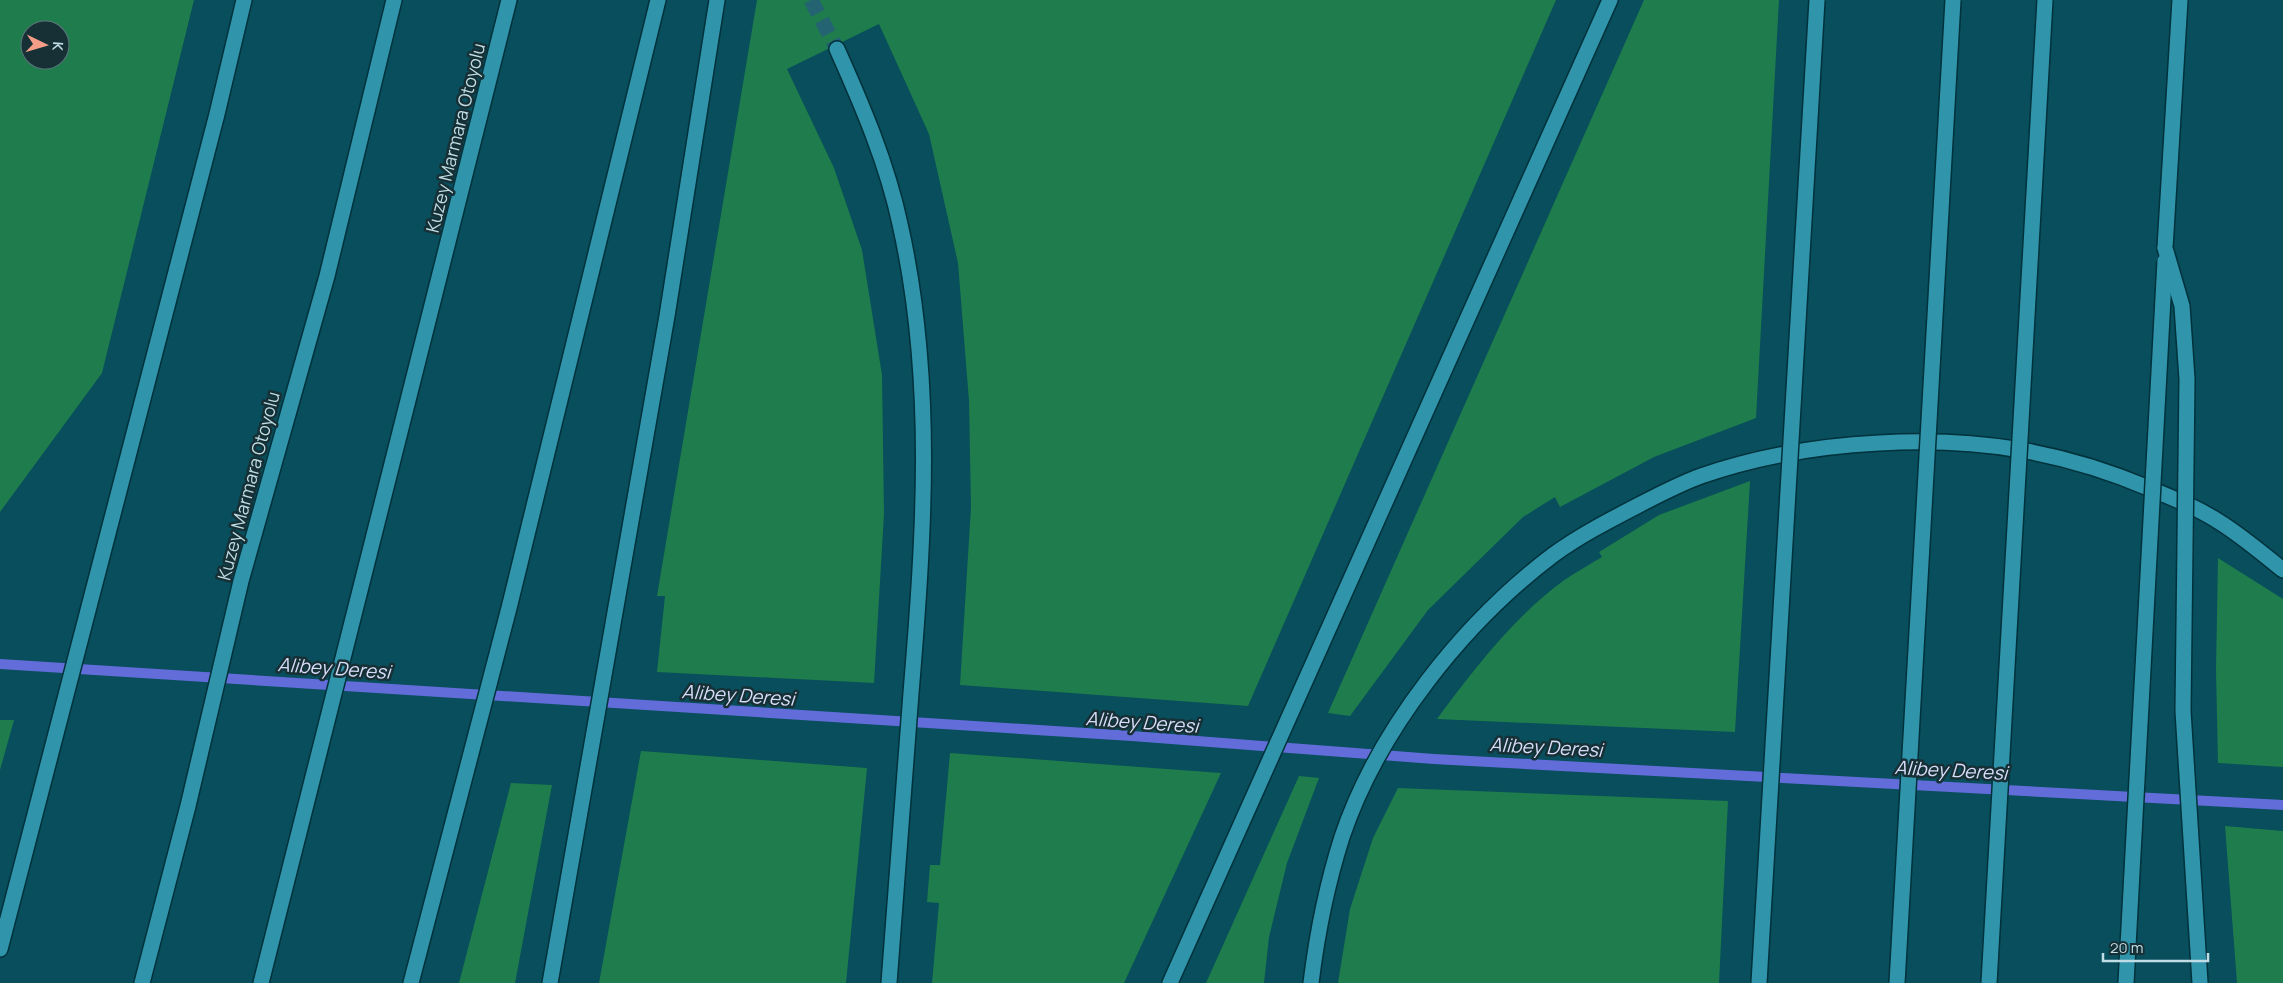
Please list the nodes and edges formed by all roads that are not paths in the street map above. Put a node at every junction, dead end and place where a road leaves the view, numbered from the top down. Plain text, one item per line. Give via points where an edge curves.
1 (244, 0) edge
2 (394, 0) edge
3 (509, 0) edge
4 (658, 0) edge
5 (717, 0) edge
6 (1610, 0) edge
7 (1817, 0) edge
8 (1953, 0) edge
9 (2045, 0) edge
10 (2180, 0) edge
11 (837, 49) tunnel mouth
12 (2165, 248) junction
13 (2283, 570) edge
14 (0, 949) edge
15 (142, 983) edge
16 (261, 983) edge
17 (411, 983) edge
18 (550, 983) edge
19 (889, 983) edge
20 (1170, 983) edge
21 (1311, 983) edge
22 (1759, 983) edge
23 (1897, 983) edge
24 (1989, 983) edge
25 (2126, 983) edge
26 (2200, 983) edge

1 - 14 highway
2 - 15 highway, Kuzey Marmara Otoyolu via 326,276 241,581
3 - 16 highway, Kuzey Marmara Otoyolu
4 - 17 highway via 509,608
5 - 18 highway via 667,316
6 - 20 highway
7 - 22 highway, bridge
8 - 23 highway, bridge
9 - 24 highway, bridge
10 - 12 highway
11 - 19 highway via 880,154 900,222 919,343 925,486
12 - 25 highway, bridge
12 - 26 highway, bridge via 2182,306 2187,379 2183,711
13 - 21 highway via 2220,522 2173,498 2115,474 2055,456 1978,443 1914,441 1806,450 1747,462 1698,477 1599,526 1554,555 1512,590 1429,677 1390,736 1343,835 1329,884

